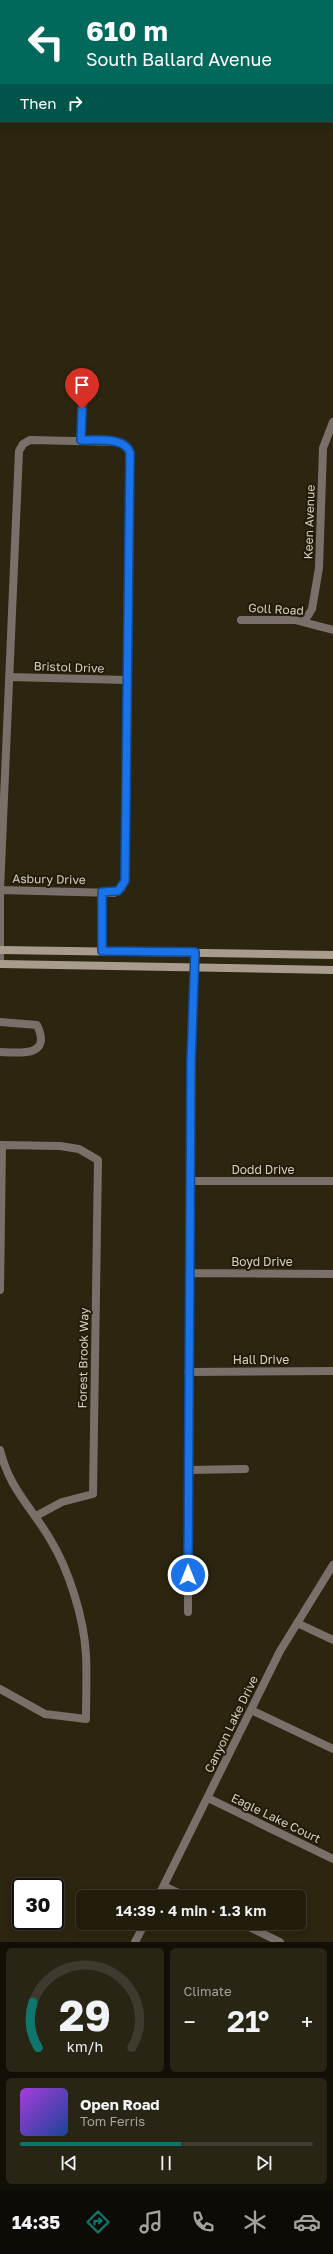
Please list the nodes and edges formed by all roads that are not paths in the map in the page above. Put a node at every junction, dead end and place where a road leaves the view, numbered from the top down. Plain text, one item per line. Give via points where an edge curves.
1 (83, 394) dead end
2 (333, 422) edge
3 (81, 440) junction
4 (241, 620) dead end
5 (304, 622) junction
6 (333, 630) edge
7 (9, 677) junction
8 (127, 680) junction
9 (0, 890) edge
10 (102, 892) junction
11 (0, 950) edge
12 (102, 951) junction
13 (195, 952) junction
14 (333, 955) edge
15 (0, 959) edge
16 (0, 964) edge
17 (194, 966) junction
18 (333, 970) edge
19 (0, 1022) edge
20 (0, 1052) edge
21 (1, 1145) edge
22 (192, 1181) junction
23 (333, 1181) edge
24 (190, 1273) junction
25 (333, 1274) edge
26 (0, 1290) edge
27 (333, 1371) edge
28 (188, 1372) junction
29 (0, 1450) edge
30 (245, 1469) dead end
31 (189, 1470) junction
32 (36, 1516) junction
33 (333, 1565) edge
34 (188, 1612) dead end
35 (297, 1623) junction
36 (333, 1640) edge
37 (0, 1689) edge
38 (251, 1710) junction
39 (333, 1750) edge
40 (208, 1798) junction
41 (333, 1859) edge
42 (164, 1886) junction
43 (162, 1890) edge
44 (172, 1890) edge
45 (141, 1930) edge
46 (255, 1930) edge
47 (135, 1942) edge
48 (280, 1942) edge

1 - 3 street
2 - 5 street, Keen Avenue via 323,448 320,568 312,609
3 - 7 street via 30,440 23,444 19,451
3 - 8 street via 120,442 130,453
4 - 5 street, Goll Road
5 - 6 street, Goll Road
7 - 8 street, Bristol Drive
7 - 9 street
8 - 10 street, Asbury Drive via 125,881 121,889 114,893
9 - 10 street, Asbury Drive
9 - 11 street
10 - 12 street
11 - 12 main road
11 - 15 street
12 - 13 main road
13 - 14 main road
13 - 17 street
16 - 17 main road
17 - 18 main road
17 - 22 street via 191,1063
19 - 20 street via 37,1025 41,1043 35,1051 26,1053
21 - 26 street
21 - 32 street, Forest Brook Way via 60,1146 79,1149 98,1160 93,1494 62,1502
22 - 23 street, Dodd Drive
22 - 24 street
24 - 25 street, Boyd Drive
24 - 28 street
27 - 28 street, Hall Drive
28 - 31 street
29 - 32 street via 14,1488
30 - 31 street
31 - 34 street
32 - 37 street via 65,1566 81,1626 86,1654 86,1719 45,1714
33 - 35 street, Canyon Lake Drive
35 - 36 street
35 - 38 street, Canyon Lake Drive
38 - 39 street
38 - 40 street, Canyon Lake Drive
40 - 41 street, Eagle Lake Court
40 - 42 street, Canyon Lake Drive
42 - 43 street, Canyon Lake Drive
42 - 44 street
45 - 47 street
46 - 48 street

